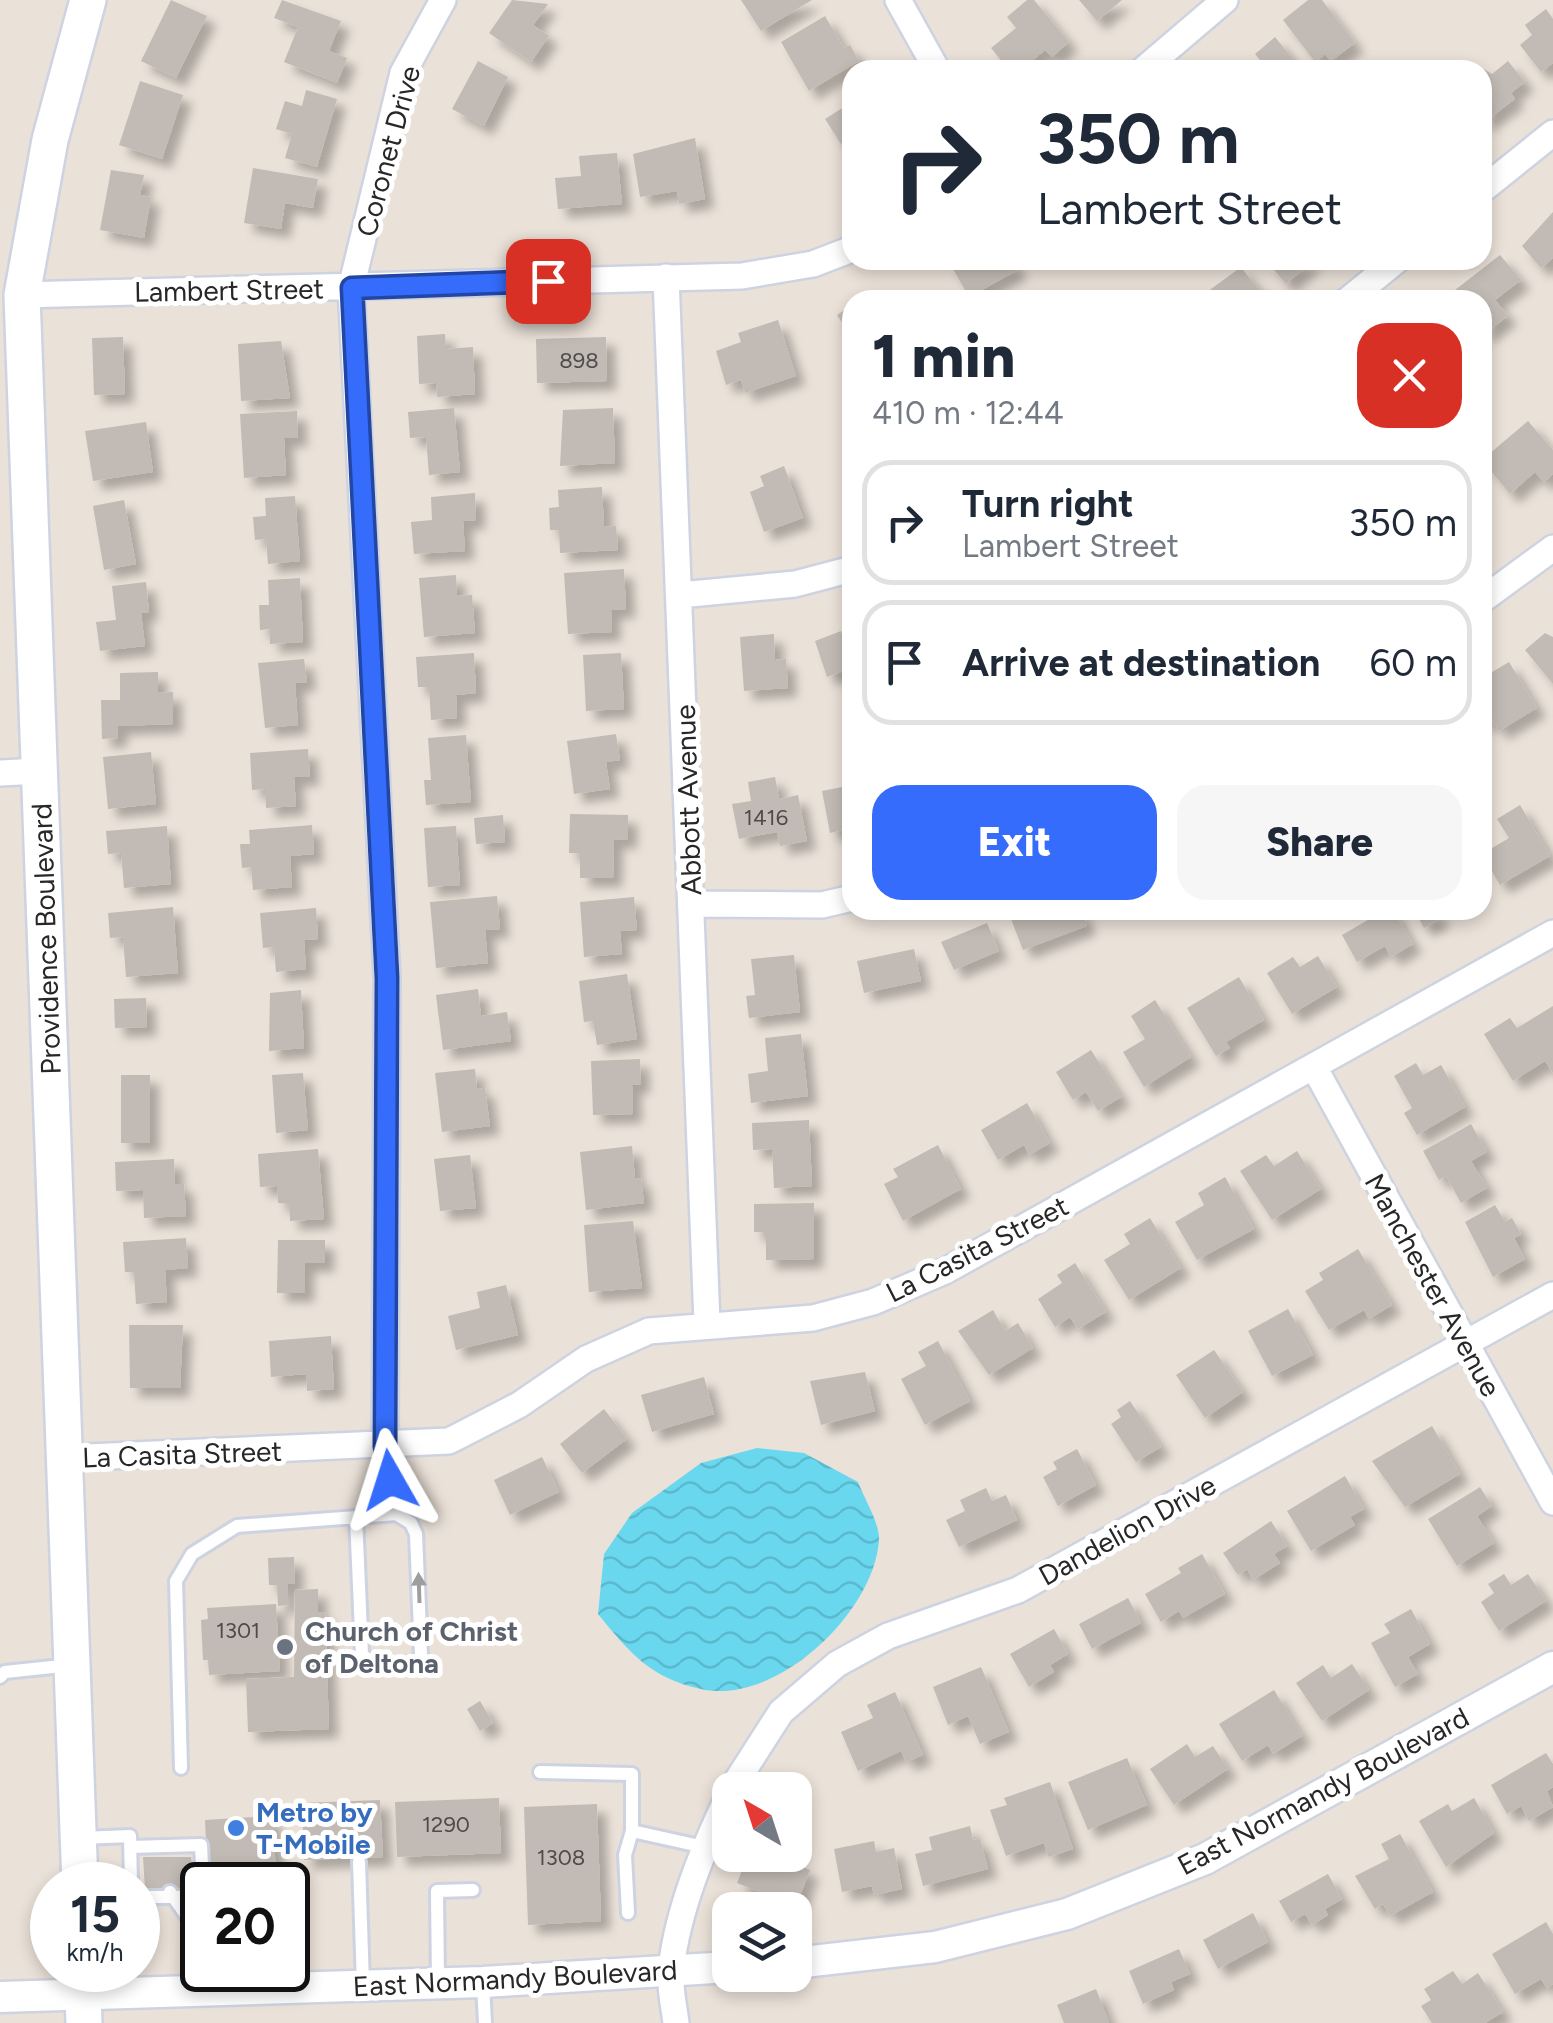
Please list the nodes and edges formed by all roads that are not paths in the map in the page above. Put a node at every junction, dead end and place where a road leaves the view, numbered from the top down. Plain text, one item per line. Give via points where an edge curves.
1 (88, 0) edge
2 (443, 0) edge
3 (898, 0) edge
4 (1226, 0) edge
5 (932, 60) edge
6 (1154, 60) edge
7 (1553, 133) edge
8 (1492, 182) edge
9 (842, 252) edge
10 (1385, 270) edge
11 (666, 278) junction
12 (352, 288) junction
13 (1360, 290) edge
14 (22, 295) junction
15 (1553, 548) edge
16 (842, 572) edge
17 (1492, 593) edge
18 (680, 594) junction
19 (40, 771) junction
20 (0, 773) edge
21 (842, 900) edge
22 (693, 904) junction
23 (1553, 933) edge
24 (1314, 1067) junction
25 (1553, 1295) edge
26 (706, 1323) junction
27 (1464, 1346) junction
28 (385, 1446) junction
29 (65, 1458) junction
30 (1553, 1502) edge
31 (396, 1514) junction
32 (356, 1517) junction
33 (74, 1665) junction
34 (1553, 1668) edge
35 (0, 1677) edge
36 (181, 1768) dead end
37 (540, 1772) dead end
38 (743, 1772) edge
39 (712, 1830) edge
40 (632, 1831) junction
41 (80, 1838) junction
42 (130, 1847) junction
43 (704, 1847) junction
44 (80, 1862) edge
45 (130, 1862) edge
46 (201, 1862) edge
47 (358, 1862) dead end
48 (473, 1890) dead end
49 (170, 1893) junction
50 (180, 1894) edge
51 (160, 1895) edge
52 (180, 1907) edge
53 (628, 1912) dead end
54 (812, 1961) edge
55 (712, 1969) edge
56 (671, 1972) junction
57 (310, 1982) edge
58 (483, 1982) junction
59 (438, 1983) junction
60 (364, 1985) junction
61 (180, 1986) edge
62 (83, 1995) edge
63 (0, 1997) edge
64 (486, 2023) edge
65 (676, 2023) edge

1 - 14 main road, Providence Boulevard via 50,140
2 - 12 street, Coronet Drive via 403,74
3 - 5 street
4 - 6 street
7 - 8 street
9 - 11 street, Lambert Street via 742,276
10 - 13 street
11 - 12 street, Lambert Street
11 - 18 street, Abbott Avenue
12 - 14 street, Lambert Street
12 - 28 street, Coronet Drive via 387,978
14 - 19 main road, Providence Boulevard
15 - 17 street
16 - 18 street via 794,584
18 - 22 street, Abbott Avenue
19 - 20 street
19 - 29 main road, Providence Boulevard
21 - 22 street
22 - 26 street, Abbott Avenue
23 - 24 street, La Casita Street
24 - 26 street, La Casita Street via 945,1271 874,1302 813,1318
24 - 27 street, Manchester Avenue
25 - 27 street, Dandelion Drive
26 - 28 street, La Casita Street via 649,1331 586,1359 519,1405 449,1441
27 - 30 street, Manchester Avenue
27 - 38 street, Dandelion Drive via 1018,1590 888,1636 837,1664 780,1712
28 - 29 street, La Casita Street
28 - 31 lane
29 - 33 main road, Providence Boulevard
31 - 32 lane
32 -> 31 lane via 362,1655 376,1665 415,1663 421,1656 416,1534
32 - 36 lane via 238,1526 192,1554 176,1581
33 - 35 lane
33 - 41 main road, Providence Boulevard
34 - 54 street, East Normandy Boulevard via 1206,1858 1067,1914 935,1947
37 - 40 lane via 632,1774
39 - 43 street, Dandelion Drive
40 - 43 lane
40 - 53 lane via 625,1855
41 - 42 lane via 130,1836
41 - 44 main road, Providence Boulevard
42 - 45 lane
42 - 46 lane via 169,1851 201,1845
43 - 56 street, Dandelion Drive
47 - 60 lane
48 - 59 lane via 437,1891
49 - 50 lane
49 - 51 lane
49 - 52 lane
55 - 56 street, East Normandy Boulevard
56 - 58 street, East Normandy Boulevard
56 - 65 street, Dandelion Drive
57 - 60 street, East Normandy Boulevard
58 - 59 street, East Normandy Boulevard
58 - 64 lane
59 - 60 street, East Normandy Boulevard
61 - 62 street, East Normandy Boulevard
62 - 63 street, East Normandy Boulevard

